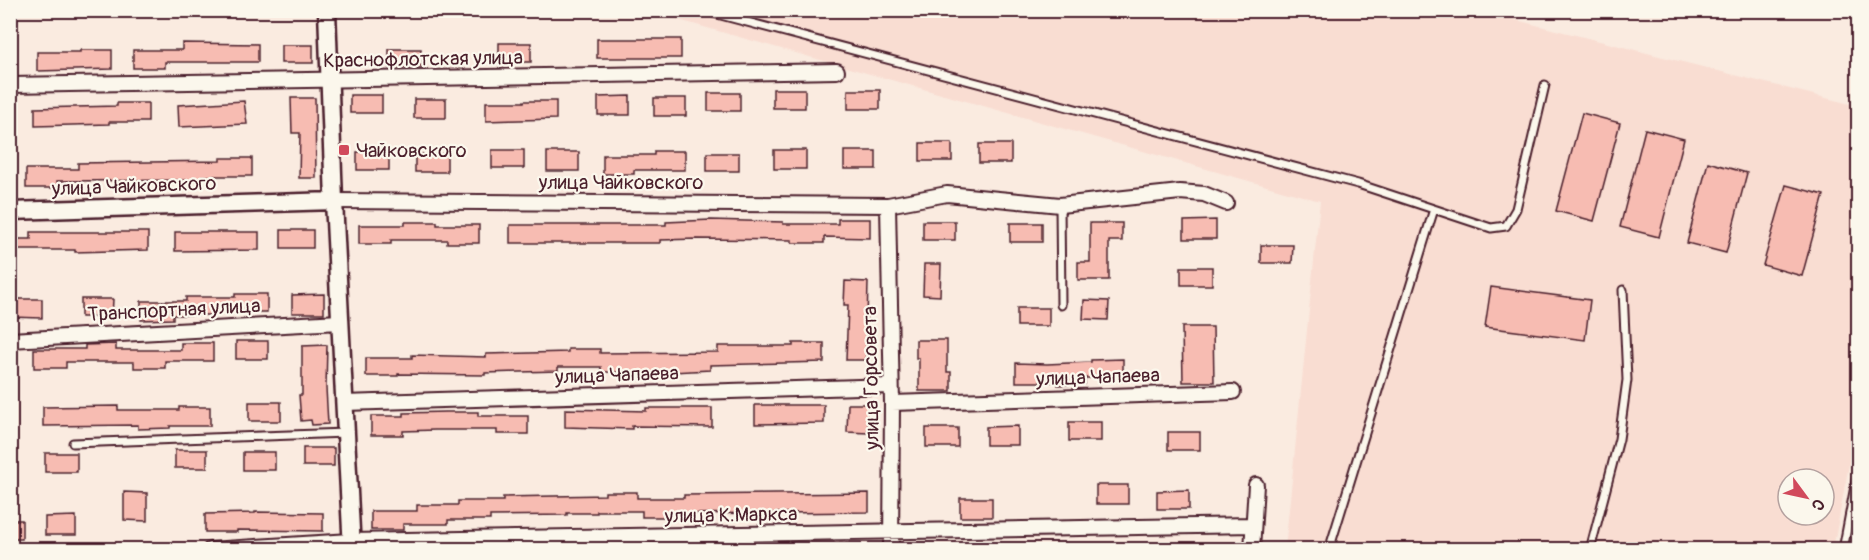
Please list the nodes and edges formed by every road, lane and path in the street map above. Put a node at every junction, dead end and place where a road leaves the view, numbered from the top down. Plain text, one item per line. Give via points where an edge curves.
1 (327, 10) edge
2 (702, 10) edge
3 (837, 71) dead end
4 (330, 80) junction
5 (1545, 85) dead end
6 (10, 86) edge
7 (334, 201) junction
8 (1226, 203) dead end
9 (888, 205) junction
10 (1060, 205) junction
11 (1434, 209) junction
12 (10, 211) edge
13 (1623, 290) dead end
14 (1061, 305) dead end
15 (340, 322) junction
16 (10, 340) edge
17 (891, 386) junction
18 (1233, 393) dead end
19 (344, 403) junction
20 (892, 403) junction
21 (346, 433) junction
22 (73, 443) dead end
23 (1858, 470) edge
24 (1256, 485) dead end
25 (1253, 525) junction
26 (891, 531) junction
27 (352, 545) edge
28 (210, 549) edge
29 (891, 549) edge
30 (1252, 549) edge
31 (1329, 549) edge
32 (1590, 549) edge
33 (1843, 549) edge

1 - 4 street
2 - 11 lane via 1325,175
3 - 4 street, Краснофлотская улица
4 - 6 street, Краснофлотская улица
4 - 7 street
5 - 11 lane via 1516,209 1506,226 1491,228
7 - 9 street, улица Чайковского
7 - 12 street, улица Чайковского
7 - 15 street
8 - 10 street, улица Чайковского via 1204,194 1180,192
9 - 10 street, улица Чайковского via 947,194
9 - 17 street, улица Горсовета
10 - 14 lane
11 - 31 lane
13 - 32 lane via 1626,392 1619,440
15 - 16 street, Транспортная улица
15 - 19 street
17 - 19 street, улица Чапаева
17 - 20 street, улица Горсовета
18 - 20 street, улица Чапаева
19 - 21 street
20 - 26 street, улица Горсовета
21 - 22 lane
21 - 27 street
23 - 33 lane
24 - 25 street
25 - 26 street, улица К.Маркса
25 - 30 street
26 - 27 street, улица К.Маркса
26 - 29 street, улица Горсовета
27 - 28 street, улица К.Маркса

